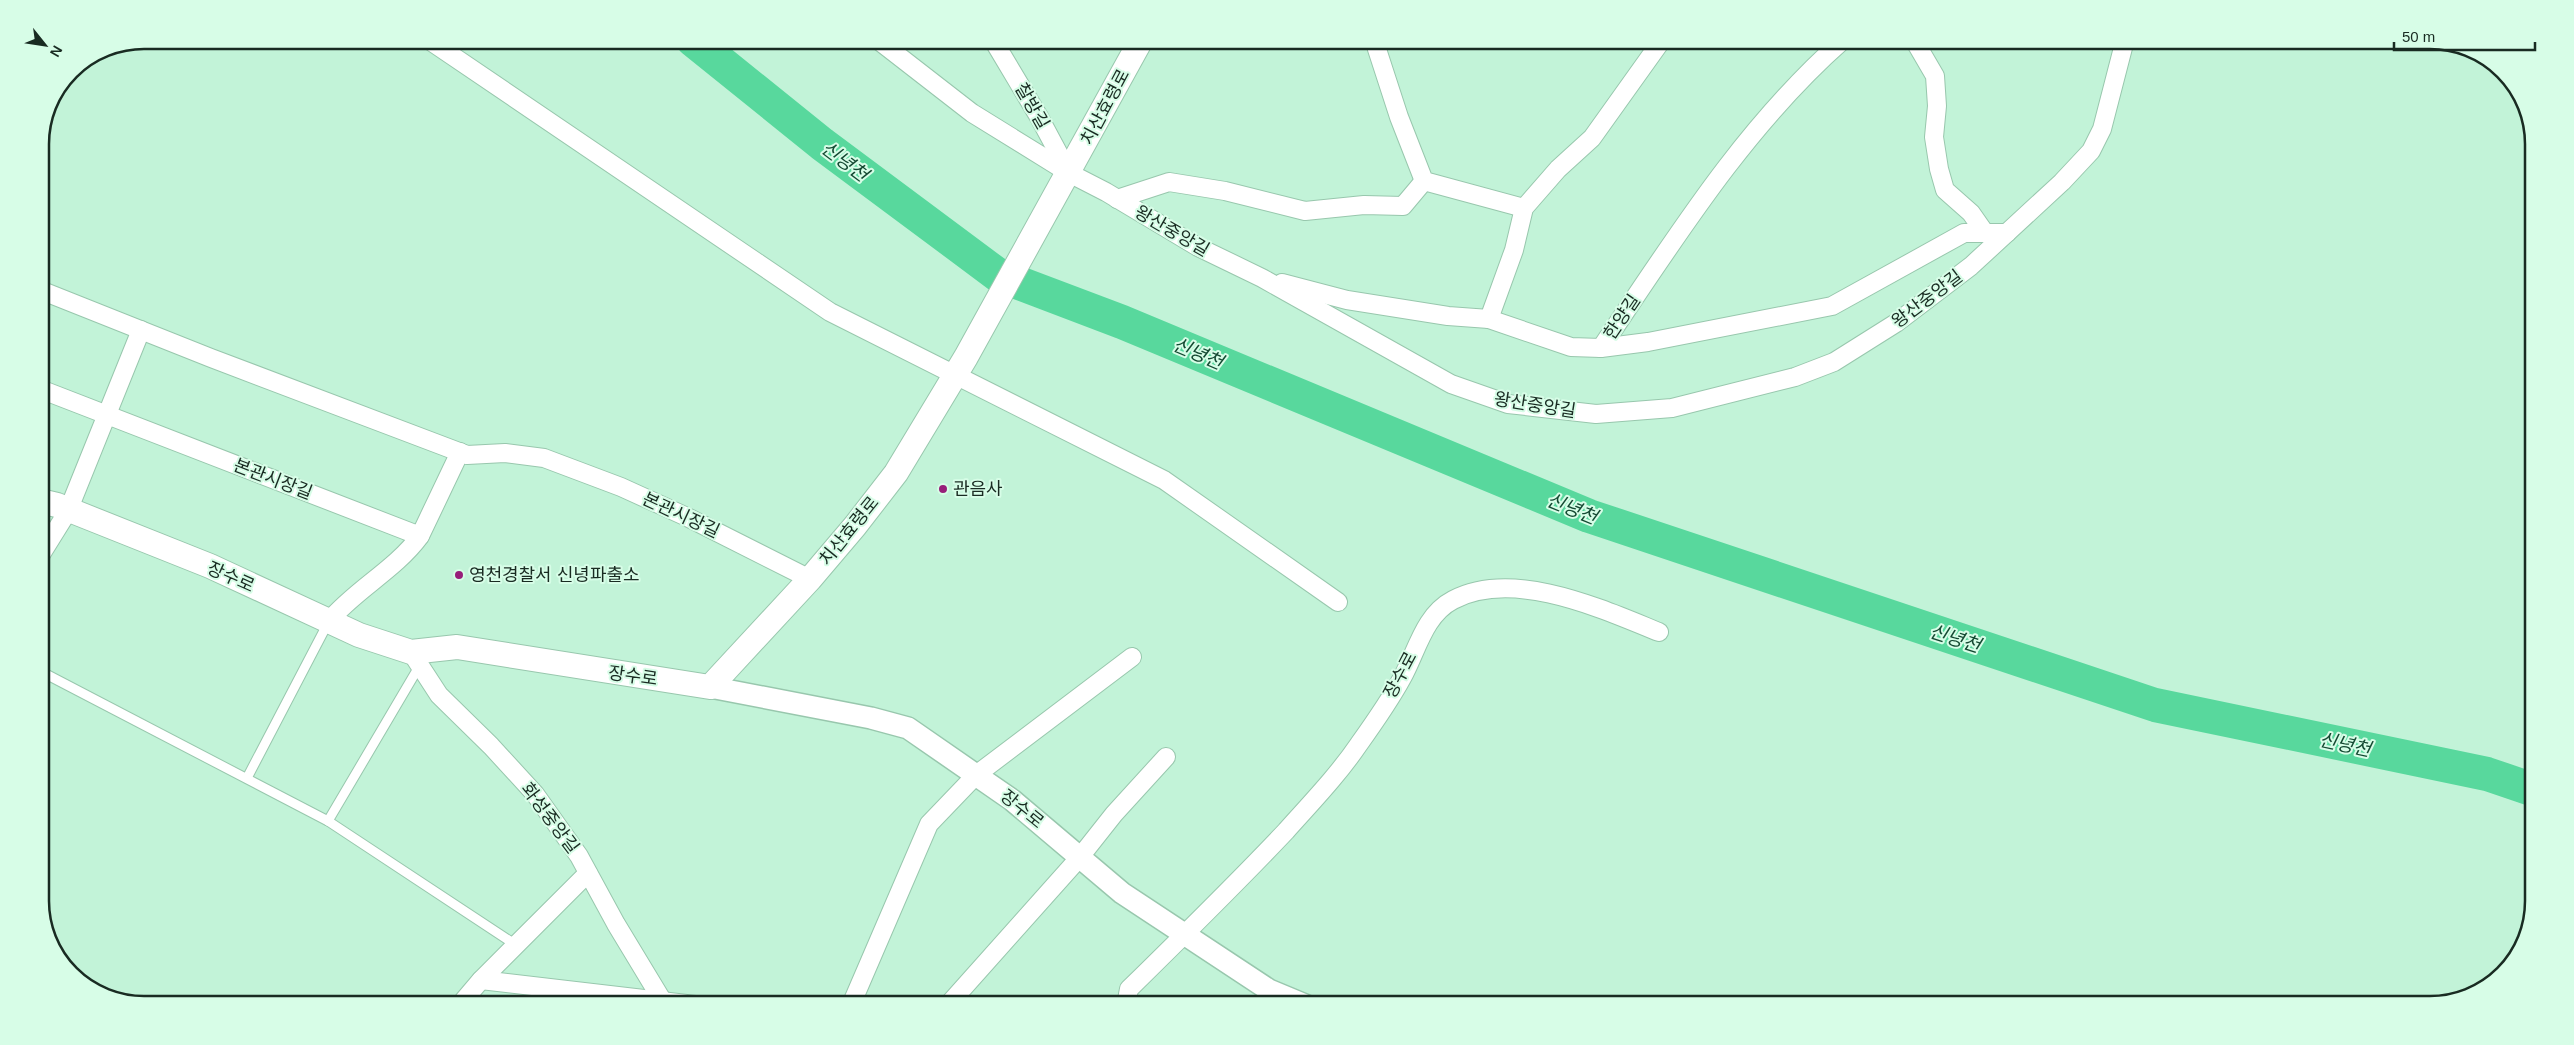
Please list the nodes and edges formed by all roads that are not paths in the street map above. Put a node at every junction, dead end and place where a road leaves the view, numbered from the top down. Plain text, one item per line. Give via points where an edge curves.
1 (442, 49) edge
2 (890, 49) edge
3 (998, 49) edge
4 (1136, 49) edge
5 (1377, 49) edge
6 (1656, 49) edge
7 (1833, 49) edge
8 (1919, 49) edge
9 (2123, 49) edge
10 (1069, 173) junction
11 (1424, 182) junction
12 (1117, 199) junction
13 (1524, 208) junction
14 (1985, 233) junction
15 (2008, 233) junction
16 (1262, 278) junction
17 (49, 294) edge
18 (1489, 319) junction
19 (141, 330) junction
20 (1601, 348) junction
21 (961, 366) junction
22 (49, 393) edge
23 (106, 415) junction
24 (460, 452) junction
25 (49, 504) edge
26 (68, 511) junction
27 (420, 536) junction
28 (49, 542) edge
29 (810, 579) junction
30 (1338, 602) dead end
31 (329, 621) junction
32 (1659, 632) dead end
33 (1132, 657) dead end
34 (416, 659) junction
35 (49, 676) edge
36 (710, 687) junction
37 (1166, 757) dead end
38 (976, 775) junction
39 (247, 778) junction
40 (328, 821) junction
41 (1080, 857) junction
42 (588, 873) junction
43 (1185, 935) junction
44 (516, 945) junction
45 (481, 980) junction
46 (467, 996) edge
47 (603, 996) edge
48 (659, 996) edge
49 (855, 996) edge
50 (956, 996) edge
51 (1128, 996) edge
52 (1284, 996) edge

1 - 21 street via 830,312
2 - 10 street, 왕산중앙길 via 972,113
3 - 10 street, 찰방길
4 - 10 main road, 치산효령로
5 - 11 street
6 - 13 street via 1592,138 1558,169
7 - 20 street, 한양길 via 1773,110 1739,152 1678,232
8 - 14 street via 1935,76 1934,137 1945,190 1971,213
9 - 15 street, 왕산중앙길 via 2102,129 2092,152
10 - 12 street, 왕산중앙길
10 - 21 main road, 치산효령로
11 - 12 street via 1403,206 1364,205 1305,211 1225,191 1169,182
11 - 13 street
12 - 16 street, 왕산중앙길 via 1198,247
13 - 18 street via 1514,250
14 - 15 street, 왕산중앙길
14 - 20 street, 왕산중앙길 via 1964,233 1832,306 1648,342
15 - 16 street, 왕산중앙길 via 1971,266 1896,323 1834,362 1795,377 1672,408 1596,414 1508,404 1466,390
16 - 18 street, 한양길 via 1347,300
17 - 19 street, 본관시장길
18 - 20 street, 한양길 via 1571,347
19 - 23 street
19 - 24 street, 본관시장길
21 - 29 main road, 치산효령로 via 896,473
21 - 30 street via 1164,480
22 - 23 street, 본관시장길
23 - 26 street
23 - 27 street, 본관시장길
24 - 27 street
24 - 29 street, 본관시장길 via 544,458 688,517
25 - 26 main road, 장수로
26 - 28 street
26 - 31 main road, 장수로 via 210,566
27 - 31 street via 408,553 344,602
29 - 36 main road, 치산효령로
31 - 34 main road, 장수로
31 - 39 lane
32 - 43 street, 장수로 via 1601,608 1538,592 1496,587 1452,600 1437,612 1419,639 1402,677 1349,760 1246,874
33 - 38 street
34 - 36 main road, 장수로 via 457,647
34 - 40 lane
34 - 42 street, 화성중앙길 via 438,695 491,746 534,794
35 - 39 lane
36 - 38 street, 장수로 via 908,728
37 - 41 street
38 - 41 street, 장수로 via 1012,800
38 - 49 street via 929,824
39 - 40 lane
40 - 44 lane
41 - 43 street, 장수로 via 1122,893
41 - 50 street
42 - 44 street
42 - 48 street, 화성중앙길
43 - 51 street, 장수로 via 1129,989
43 - 52 street, 장수로
44 - 45 street
45 - 46 street
45 - 47 street

